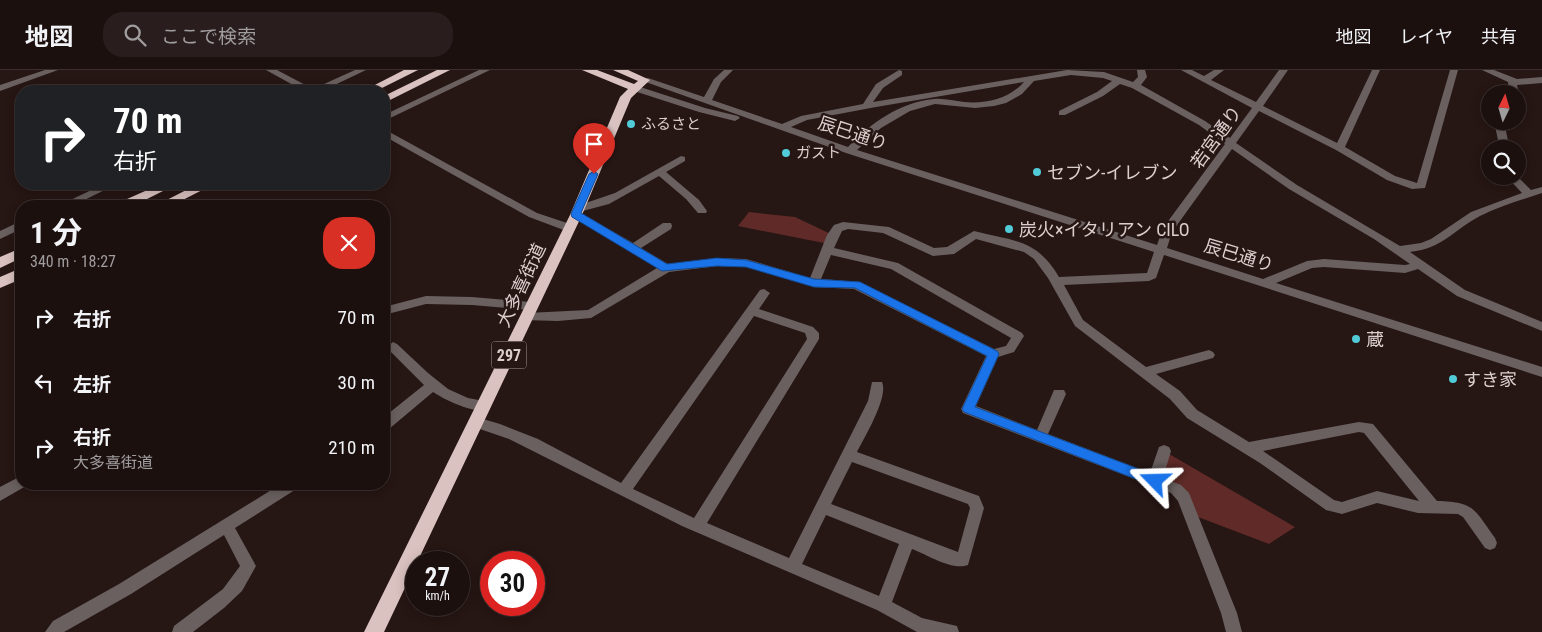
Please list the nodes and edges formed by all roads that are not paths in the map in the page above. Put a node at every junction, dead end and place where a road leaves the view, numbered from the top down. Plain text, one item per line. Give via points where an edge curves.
1 (54, 70) edge
2 (270, 70) edge
3 (362, 70) edge
4 (413, 70) edge
5 (445, 70) edge
6 (486, 70) edge
7 (587, 70) edge
8 (618, 70) edge
9 (729, 70) edge
10 (1141, 70) edge
11 (1186, 70) edge
12 (1220, 70) edge
13 (1284, 70) edge
14 (1376, 70) edge
15 (1454, 70) edge
16 (1486, 70) edge
17 (1069, 71) edge
18 (1099, 72) edge
19 (899, 73) dead end
20 (1031, 79) junction
21 (1119, 80) junction
22 (1205, 80) junction
23 (1512, 81) junction
24 (1542, 81) edge
25 (639, 84) junction
26 (299, 85) edge
27 (328, 85) edge
28 (381, 85) edge
29 (1513, 85) edge
30 (1136, 86) junction
31 (0, 88) edge
32 (390, 97) edge
33 (708, 100) junction
34 (867, 105) junction
35 (1257, 108) junction
36 (1062, 114) dead end
37 (390, 115) edge
38 (782, 128) junction
39 (390, 135) edge
40 (1231, 144) junction
41 (1340, 148) junction
42 (850, 151) junction
43 (681, 159) dead end
44 (659, 171) junction
45 (1520, 185) edge
46 (99, 190) edge
47 (158, 190) edge
48 (195, 190) edge
49 (1542, 190) edge
50 (1528, 193) junction
51 (76, 200) edge
52 (136, 200) edge
53 (174, 200) edge
54 (702, 211) dead end
55 (574, 217) junction
56 (667, 226) dead end
57 (15, 228) edge
58 (0, 235) edge
59 (634, 248) junction
60 (1160, 249) junction
61 (827, 250) junction
62 (1398, 250) junction
63 (15, 257) edge
64 (0, 263) edge
65 (1420, 265) junction
66 (666, 268) junction
67 (15, 276) edge
68 (1056, 281) junction
69 (1266, 282) junction
70 (0, 283) edge
71 (814, 283) junction
72 (764, 293) dead end
73 (390, 309) edge
74 (751, 311) junction
75 (529, 312) junction
76 (1542, 327) edge
77 (393, 347) dead end
78 (993, 354) junction
79 (1209, 355) dead end
80 (1145, 372) junction
81 (1542, 372) edge
82 (431, 386) junction
83 (877, 386) dead end
84 (1059, 394) dead end
85 (484, 406) junction
86 (390, 420) edge
87 (476, 422) junction
88 (1040, 437) junction
89 (1247, 448) junction
90 (1164, 450) dead end
91 (848, 455) junction
92 (1155, 481) junction
93 (15, 486) edge
94 (283, 490) edge
95 (622, 491) junction
96 (0, 495) edge
97 (822, 507) junction
98 (1432, 507) junction
99 (226, 525) junction
100 (698, 525) junction
101 (908, 541) junction
102 (1490, 543) dead end
103 (793, 566) junction
104 (883, 605) junction
105 (916, 628) edge
106 (53, 632) edge
107 (180, 632) edge
108 (374, 632) edge
109 (951, 632) edge
110 (1234, 632) edge

1 - 31 street
2 - 26 street
3 - 27 street
4 - 28 highway
5 - 32 highway
6 - 37 street
7 - 25 highway
8 - 25 highway
9 - 33 street via 716,81
10 - 30 street via 1143,77
11 - 22 street
12 - 22 street
13 - 35 street, 若宮通り
14 - 41 street
15 - 41 street via 1421,186 1410,186 1397,180
16 - 23 street
17 - 18 street
17 - 20 street
18 - 21 street
19 - 34 street via 881,83
20 - 34 street
20 - 42 street via 1026,88 1010,98 991,104 978,106 934,101 904,110 872,128
21 - 30 street
21 - 36 street
22 - 35 street
23 - 24 street
23 - 29 street
25 - 33 street, 辰巳通り
25 - 38 street, 辰巳通り via 702,110
25 - 55 highway, 大多喜街道 / 297 via 626,97
30 - 40 street via 1202,123
33 - 38 street, 辰巳通り
34 - 38 street via 804,118
35 - 40 street, 若宮通り
35 - 41 street
38 - 42 street, 辰巳通り
39 - 55 street via 533,215
40 - 60 street, 若宮通り via 1167,231
40 - 62 street via 1293,187
42 - 60 street, 辰巳通り
43 - 44 street
44 - 54 street via 700,205
44 - 55 street
45 - 50 street
46 - 51 street
47 - 52 highway
48 - 53 highway
49 - 50 street
50 - 62 street via 1475,214 1435,242
55 - 59 street
55 - 75 highway, 大多喜街道 / 297
56 - 59 street
57 - 58 street
59 - 66 street
60 - 68 street, 若宮通り via 1152,275 1145,278
60 - 69 street, 辰巳通り
61 - 68 street via 838,228 848,225 885,230 933,252 950,251 974,235 982,236 1028,249 1038,256
61 - 71 street
61 - 78 street via 894,266 1018,336 1010,349
62 - 65 street
63 - 64 highway
65 - 69 street via 1404,269 1311,264
65 - 76 street via 1461,293
66 - 71 street via 717,262 746,263
66 - 75 street via 591,314 558,318
67 - 70 highway
68 - 80 street via 1079,323
69 - 81 street, 辰巳通り
71 - 78 street via 856,285
72 - 74 street
73 - 75 street via 426,300 472,300
74 - 95 street
74 - 100 street via 809,330 813,339
75 - 85 highway, 大多喜街道 / 297
77 - 82 street
78 - 88 street via 968,409
79 - 80 street
80 - 89 street via 1175,395 1192,414
82 - 85 street via 462,403
82 - 86 street
83 - 91 street via 874,401
84 - 88 street
85 - 87 highway, 大多喜街道 / 297
87 - 95 street via 564,459
87 - 108 highway, 大多喜街道 / 297
88 - 92 street
89 - 98 street via 1332,506 1342,508 1377,497 1418,507
89 - 98 street via 1368,428
90 - 92 street
91 - 97 street
91 - 101 street via 974,500 977,508 963,560
92 - 110 street via 1176,489 1184,497
93 - 96 street
94 - 99 street
95 - 100 street
97 - 101 street
97 - 103 street
98 - 102 street via 1459,508 1468,512
99 - 106 street
99 - 107 street via 248,566 246,573 235,588
100 - 103 street
101 - 104 street
103 - 104 street
104 - 105 street
105 - 109 street

